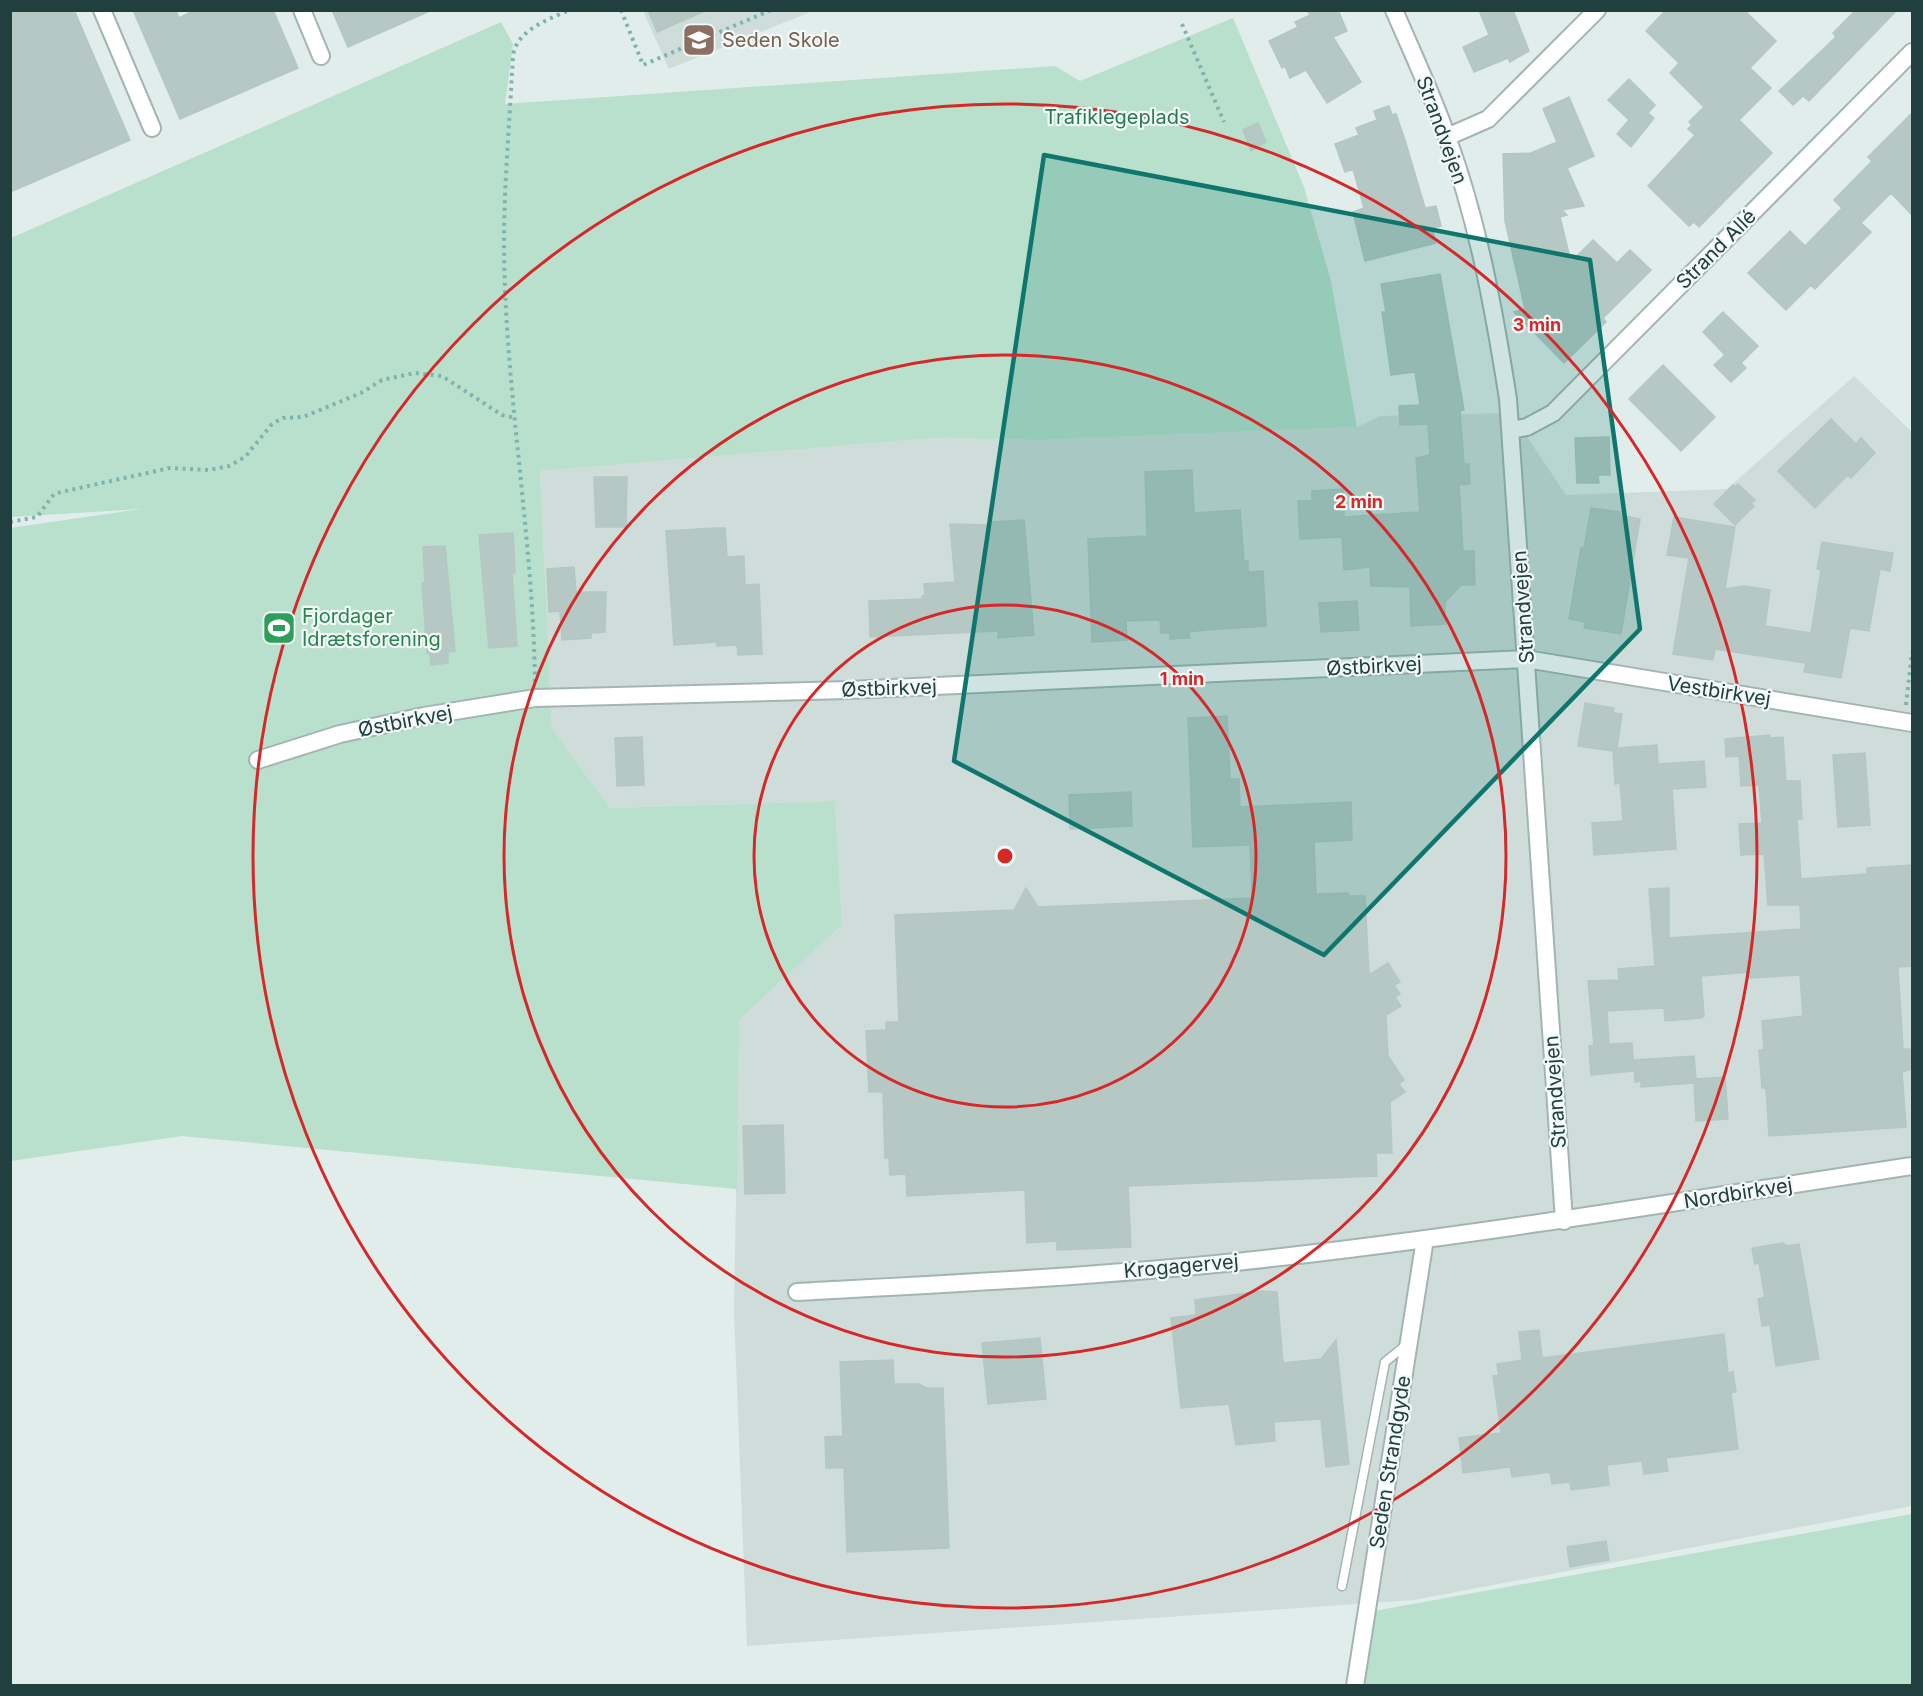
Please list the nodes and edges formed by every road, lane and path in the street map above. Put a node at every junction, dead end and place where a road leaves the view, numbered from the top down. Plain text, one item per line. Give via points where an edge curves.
1 (102, 10) edge
2 (302, 10) edge
3 (570, 10) edge
4 (621, 10) edge
5 (771, 10) edge
6 (1394, 10) edge
7 (1597, 10) edge
8 (1182, 24) dead end
9 (1912, 52) edge
10 (321, 56) dead end
11 (1224, 122) dead end
12 (152, 128) dead end
13 (1448, 137) junction
14 (515, 418) junction
15 (1510, 430) junction
16 (10, 522) edge
17 (1912, 652) edge
18 (1526, 659) junction
19 (535, 698) junction
20 (1908, 722) edge
21 (258, 760) dead end
22 (1912, 1166) edge
23 (1564, 1221) junction
24 (1425, 1239) junction
25 (797, 1292) dead end
26 (1409, 1342) junction
27 (1342, 1586) dead end
28 (1355, 1686) edge

1 - 12 street
2 - 10 street
3 - 14 path via 527,33 515,48 504,246
4 - 5 path via 643,65
6 - 13 street, Strandvejen
7 - 13 street via 1488,119
8 - 11 path
9 - 15 street, Strand Allé via 1553,413 1527,427
13 - 15 street, Strandvejen via 1478,237 1497,326
14 - 16 path via 502,415 442,376 415,373 382,380 312,414 283,418 272,424 245,457 229,466 209,470 170,468 61,492 54,494 38,517
14 - 19 path via 524,492
15 - 18 street, Strandvejen
17 - 20 path
18 - 19 street, Østbirkvej via 848,690
18 - 20 street, Vestbirkvej
18 - 23 street, Strandvejen
19 - 21 street, Østbirkvej via 340,734
22 - 23 street, Nordbirkvej
23 - 24 street, Krogagervej
24 - 25 street, Krogagervej via 1236,1262 1035,1279
24 - 26 street, Seden Strandgyde
26 - 27 lane via 1385,1362
26 - 28 street, Seden Strandgyde

